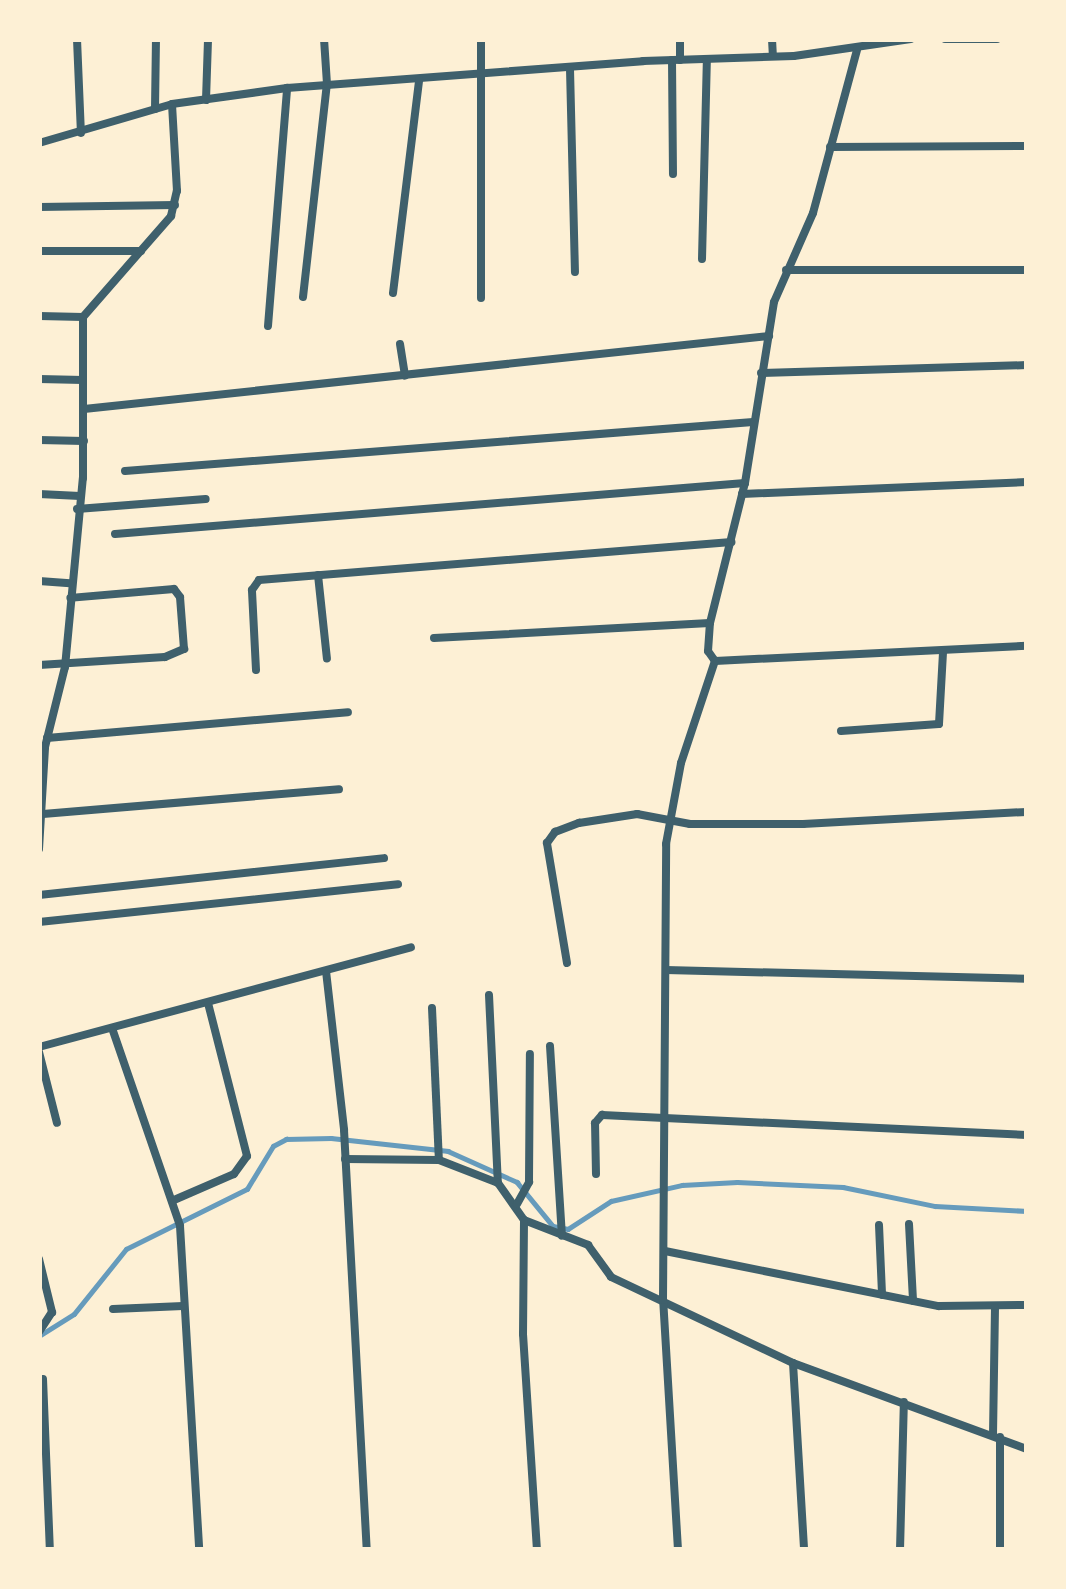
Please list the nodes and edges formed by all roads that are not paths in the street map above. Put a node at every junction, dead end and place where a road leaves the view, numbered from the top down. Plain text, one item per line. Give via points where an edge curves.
1 (77, 39) edge
2 (156, 39) edge
3 (208, 39) edge
4 (324, 39) edge
5 (482, 39) edge
6 (680, 39) edge
7 (772, 39) edge
8 (911, 39) edge
9 (945, 39) edge
10 (997, 39) edge
11 (857, 50) junction
12 (773, 56) junction
13 (707, 59) junction
14 (676, 60) junction
15 (570, 69) junction
16 (483, 76) junction
17 (418, 80) junction
18 (327, 84) junction
19 (287, 88) junction
20 (206, 100) junction
21 (172, 104) junction
22 (155, 109) junction
23 (81, 134) junction
24 (39, 143) edge
25 (1027, 146) edge
26 (830, 147) junction
27 (673, 174) dead end
28 (176, 205) junction
29 (39, 207) edge
30 (39, 251) edge
31 (142, 251) junction
32 (702, 259) dead end
33 (1027, 269) edge
34 (786, 270) junction
35 (575, 272) dead end
36 (393, 293) dead end
37 (303, 297) dead end
38 (481, 298) dead end
39 (39, 316) edge
40 (83, 317) junction
41 (268, 326) dead end
42 (769, 336) junction
43 (400, 344) dead end
44 (1027, 365) edge
45 (760, 373) junction
46 (405, 376) junction
47 (39, 379) edge
48 (83, 380) junction
49 (84, 409) junction
50 (753, 422) junction
51 (39, 440) edge
52 (84, 440) junction
53 (125, 471) dead end
54 (1027, 482) edge
55 (745, 483) junction
56 (39, 494) edge
57 (742, 494) junction
58 (80, 496) junction
59 (206, 499) dead end
60 (77, 509) junction
61 (115, 534) dead end
62 (731, 542) junction
63 (318, 575) junction
64 (39, 580) edge
65 (70, 583) junction
66 (70, 598) junction
67 (710, 623) junction
68 (434, 638) dead end
69 (1027, 646) edge
70 (943, 652) junction
71 (328, 659) dead end
72 (715, 661) junction
73 (39, 665) edge
74 (65, 667) junction
75 (256, 670) dead end
76 (348, 712) dead end
77 (841, 731) dead end
78 (44, 744) edge
79 (339, 789) dead end
80 (1027, 812) edge
81 (41, 820) edge
82 (669, 822) junction
83 (39, 848) edge
84 (383, 858) dead end
85 (398, 884) dead end
86 (39, 895) edge
87 (39, 922) edge
88 (411, 947) dead end
89 (567, 963) dead end
90 (666, 970) junction
91 (326, 971) junction
92 (1027, 979) edge
93 (489, 995) dead end
94 (208, 1003) junction
95 (432, 1008) dead end
96 (112, 1028) junction
97 (550, 1046) dead end
98 (39, 1049) edge
99 (530, 1054) dead end
100 (664, 1114) junction
101 (57, 1123) dead end
102 (1027, 1135) edge
103 (345, 1155) junction
104 (439, 1158) junction
105 (596, 1174) dead end
106 (499, 1182) junction
107 (175, 1202) junction
108 (518, 1202) junction
109 (524, 1220) junction
110 (909, 1224) dead end
111 (878, 1225) dead end
112 (560, 1231) junction
113 (665, 1251) junction
114 (39, 1259) edge
115 (882, 1295) junction
116 (663, 1300) junction
117 (913, 1301) junction
118 (183, 1306) junction
119 (1027, 1306) edge
120 (995, 1308) junction
121 (113, 1309) dead end
122 (39, 1332) edge
123 (793, 1364) junction
124 (44, 1379) dead end
125 (904, 1402) junction
126 (41, 1412) edge
127 (997, 1436) junction
128 (1027, 1448) edge
129 (50, 1550) edge
130 (199, 1550) edge
131 (367, 1550) edge
132 (537, 1550) edge
133 (678, 1550) edge
134 (804, 1550) edge
135 (900, 1550) edge
136 (1000, 1550) edge

1 - 23 street
2 - 22 street
3 - 20 street
4 - 18 street
5 - 16 street
6 - 14 street
7 - 12 street
8 - 11 street
9 - 10 street
11 - 12 street
11 - 26 street
12 - 13 street
13 - 14 street
13 - 32 street
14 - 15 street
14 - 27 street
15 - 16 street
15 - 35 street
16 - 17 street
16 - 38 street
17 - 18 street
17 - 36 street
18 - 19 street
18 - 37 street
19 - 20 street
19 - 41 street
20 - 21 street
21 - 22 street
21 - 28 street
22 - 23 street
23 - 24 street
25 - 26 street
26 - 34 street
28 - 29 street
28 - 31 street
30 - 31 street
31 - 40 street
33 - 34 street
34 - 42 street
39 - 40 street
40 - 48 street
42 - 45 street
42 - 46 street
43 - 46 street
44 - 45 street
45 - 50 street
46 - 49 street
47 - 48 street
48 - 49 street
49 - 52 street
50 - 53 street
50 - 55 street
51 - 52 street
52 - 58 street
54 - 57 street
55 - 57 street
55 - 61 street
56 - 58 street
57 - 62 street
58 - 60 street
59 - 60 street
60 - 65 street
62 - 63 street
62 - 67 street
63 - 71 street
63 - 75 street via 252,584
64 - 65 street
65 - 66 street
66 - 74 street
66 - 74 street via 174,589 184,650
67 - 68 street
67 - 72 street
69 - 70 street
70 - 72 street
70 - 77 street via 939,724
72 - 82 street
73 - 74 street
74 - 78 street
76 - 78 street
78 - 81 street
79 - 81 street
80 - 82 street
81 - 83 street
82 - 89 street via 615,816 549,838
82 - 90 street
84 - 86 street
85 - 87 street
88 - 91 street
90 - 92 street
90 - 100 street
91 - 94 street
91 - 103 street
93 - 106 street
94 - 96 street
94 - 107 street via 247,1156 234,1174
95 - 104 street
96 - 98 street
96 - 107 street
97 - 112 street
98 - 101 street
99 - 108 street via 530,1182
100 - 102 street
100 - 105 street via 598,1115
100 - 113 street
103 - 104 street
103 - 131 street
104 - 106 street
106 - 108 street
107 - 118 street
108 - 109 street
109 - 112 street
109 - 132 street
110 - 117 street
111 - 115 street
112 - 116 street via 587,1245 611,1276
113 - 115 street
113 - 116 street
114 - 122 street via 52,1312
115 - 117 street
116 - 123 street
116 - 133 street
117 - 120 street
118 - 121 street
118 - 130 street
119 - 120 street
120 - 127 street
123 - 125 street
123 - 134 street
124 - 126 street
125 - 127 street
125 - 135 street
126 - 129 street
127 - 128 street
127 - 136 street

